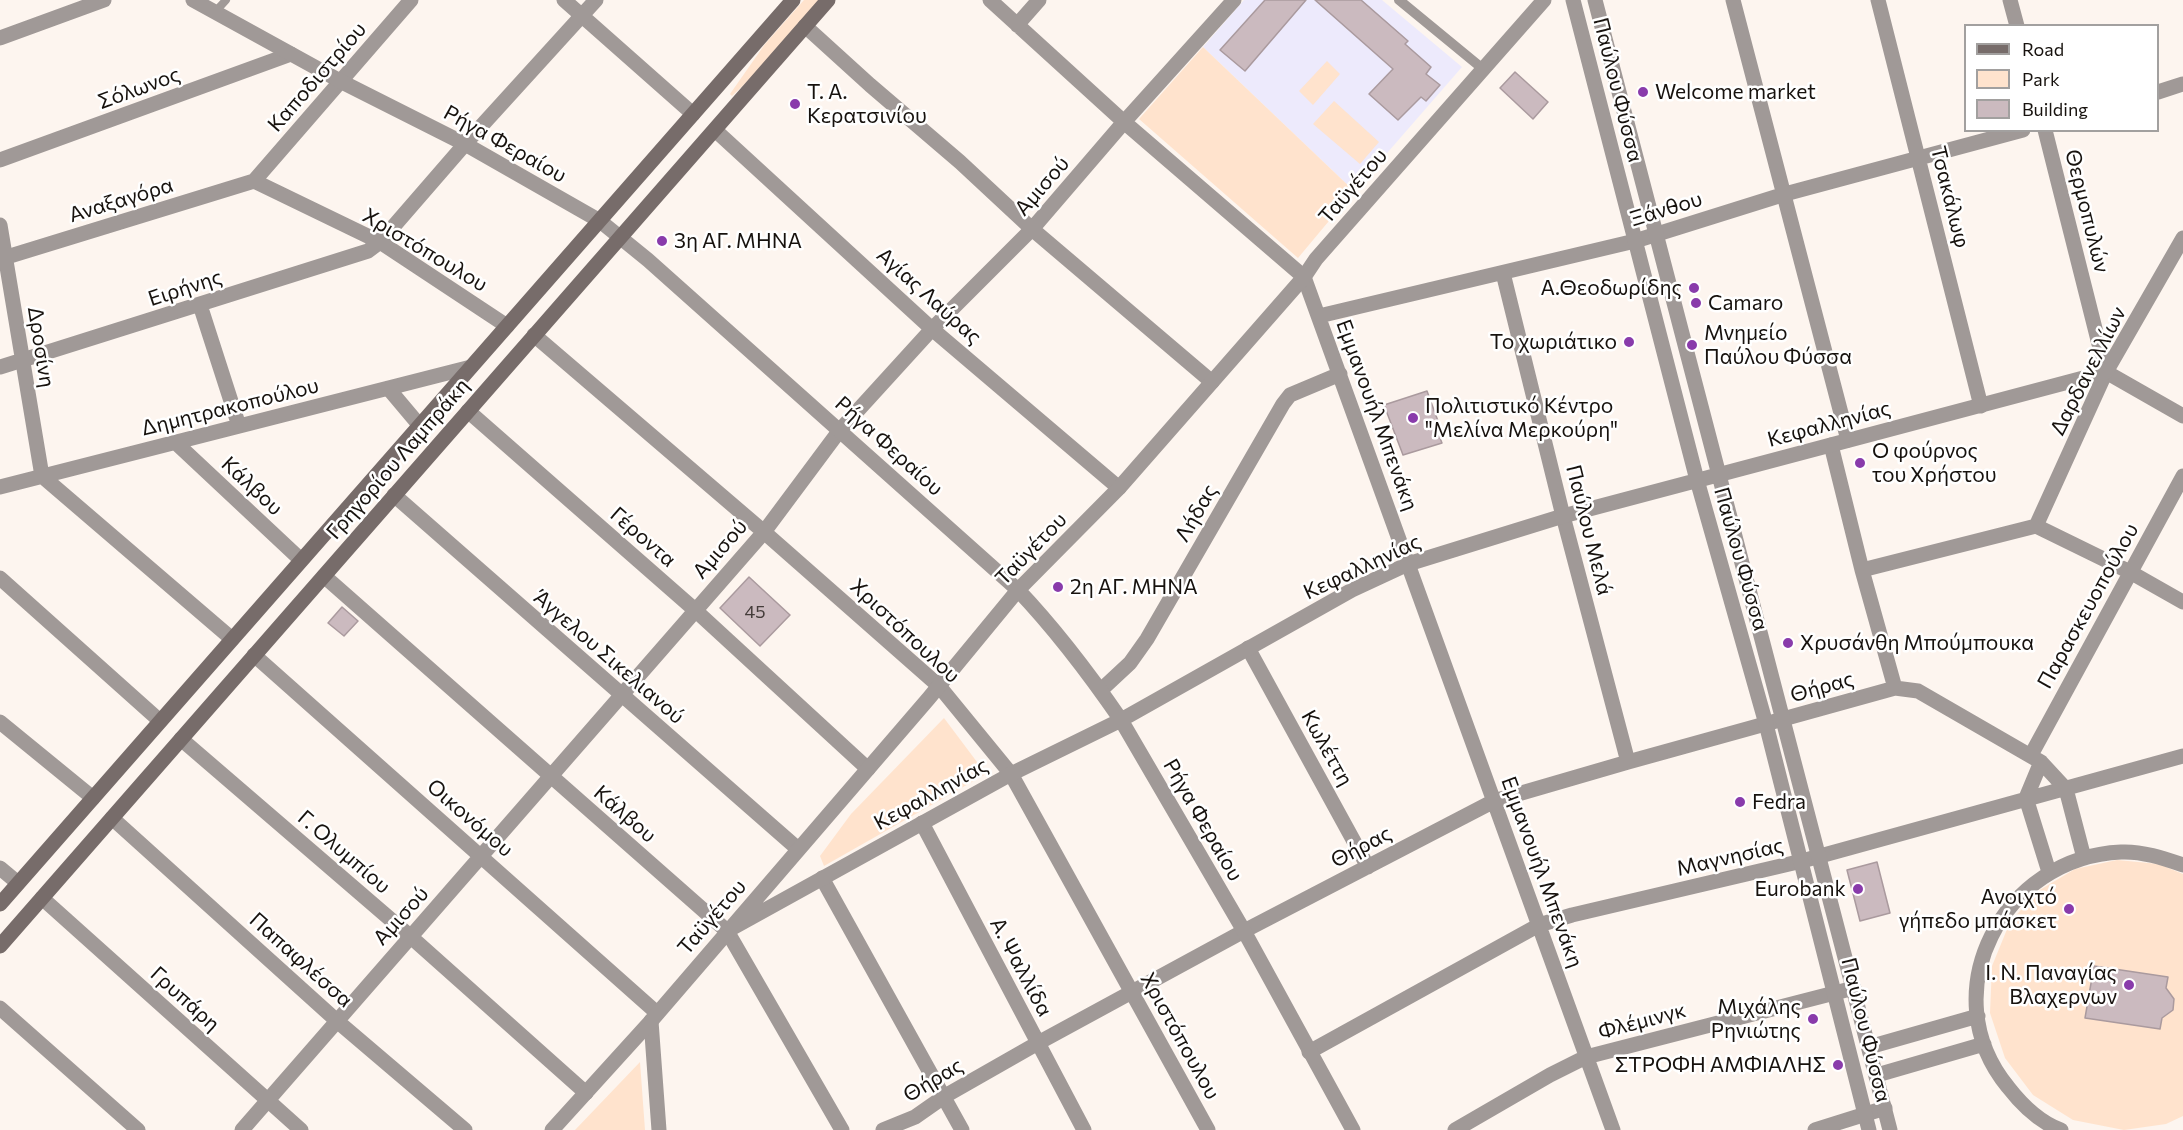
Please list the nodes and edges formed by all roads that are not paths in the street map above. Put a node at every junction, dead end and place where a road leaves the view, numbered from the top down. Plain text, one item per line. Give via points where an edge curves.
1 (104, 0) edge
2 (193, 0) edge
3 (226, 0) edge
4 (411, 0) edge
5 (564, 0) edge
6 (596, 0) edge
7 (793, 0) edge
8 (828, 0) edge
9 (990, 0) edge
10 (1039, 0) edge
11 (1234, 0) edge
12 (1399, 0) edge
13 (1544, 0) edge
14 (1573, 0) edge
15 (1595, 0) edge
16 (1733, 0) edge
17 (1878, 0) edge
18 (2010, 0) edge
19 (215, 12) junction
20 (582, 17) junction
21 (2016, 24) edge
22 (1017, 25) junction
23 (805, 26) junction
24 (0, 38) edge
25 (291, 54) junction
26 (1484, 69) junction
27 (342, 82) junction
28 (2183, 84) edge
29 (2159, 91) edge
30 (693, 114) junction
31 (1124, 122) junction
32 (715, 129) junction
33 (2016, 132) edge
34 (2046, 132) edge
35 (465, 144) junction
36 (1919, 159) junction
37 (0, 160) edge
38 (254, 181) junction
39 (1785, 195) junction
40 (600, 220) junction
41 (0, 225) edge
42 (1032, 229) junction
43 (1655, 234) junction
44 (622, 237) junction
45 (2183, 238) edge
46 (1635, 241) junction
47 (380, 242) junction
48 (3, 258) edge
49 (1503, 273) junction
50 (1304, 277) junction
51 (200, 305) junction
52 (1319, 316) junction
53 (507, 326) junction
54 (932, 329) junction
55 (534, 335) junction
56 (22, 362) junction
57 (0, 367) edge
58 (471, 367) junction
59 (2106, 372) junction
60 (1340, 374) junction
61 (1212, 382) junction
62 (388, 388) junction
63 (1981, 406) junction
64 (468, 411) junction
65 (2183, 416) edge
66 (239, 426) junction
67 (420, 426) junction
68 (840, 430) junction
69 (1848, 440) junction
70 (175, 442) junction
71 (1831, 445) junction
72 (1718, 474) junction
73 (42, 476) junction
74 (2183, 476) edge
75 (1697, 480) junction
76 (0, 487) edge
77 (1119, 488) junction
78 (394, 495) junction
79 (1563, 516) junction
80 (2036, 526) junction
81 (764, 532) junction
82 (301, 560) junction
83 (1408, 564) junction
84 (1862, 570) junction
85 (2130, 572) junction
86 (324, 576) junction
87 (0, 578) edge
88 (1018, 590) junction
89 (2183, 602) edge
90 (695, 610) junction
91 (232, 639) junction
92 (1248, 648) junction
93 (254, 655) junction
94 (939, 687) junction
95 (1895, 688) junction
96 (1101, 690) junction
97 (620, 695) junction
98 (1784, 719) junction
99 (1121, 720) junction
100 (160, 721) junction
101 (0, 722) edge
102 (1766, 724) junction
103 (181, 739) junction
104 (2183, 756) edge
105 (2036, 759) junction
106 (1628, 762) junction
107 (868, 769) junction
108 (1011, 774) junction
109 (551, 776) junction
110 (2066, 789) junction
111 (93, 798) junction
112 (2026, 798) junction
113 (1494, 801) junction
114 (112, 818) junction
115 (922, 823) junction
116 (798, 849) junction
117 (482, 856) junction
118 (1820, 857) junction
119 (2084, 858) junction
120 (1802, 861) junction
121 (2183, 865) edge
122 (1368, 867) junction
123 (0, 868) edge
124 (2049, 872) junction
125 (822, 878) junction
126 (18, 883) junction
127 (42, 898) junction
128 (0, 904) edge
129 (1539, 925) junction
130 (727, 931) junction
131 (1244, 931) junction
132 (411, 937) junction
133 (0, 946) edge
134 (1854, 988) junction
135 (1132, 991) junction
136 (1834, 993) junction
137 (0, 1008) edge
138 (1977, 1016) junction
139 (654, 1017) junction
140 (336, 1021) junction
141 (1038, 1043) junction
142 (1984, 1044) junction
143 (1869, 1047) junction
144 (1309, 1052) junction
145 (1586, 1057) junction
146 (1877, 1075) junction
147 (586, 1093) junction
148 (945, 1096) junction
149 (268, 1102) junction
150 (1885, 1108) junction
151 (1865, 1114) junction
152 (138, 1130) edge
153 (242, 1130) edge
154 (301, 1130) edge
155 (465, 1130) edge
156 (552, 1130) edge
157 (659, 1130) edge
158 (842, 1130) edge
159 (883, 1130) edge
160 (962, 1130) edge
161 (1084, 1130) edge
162 (1208, 1130) edge
163 (1353, 1130) edge
164 (1455, 1130) edge
165 (1613, 1130) edge
166 (1815, 1130) edge
167 (1869, 1130) edge
168 (1890, 1130) edge
169 (2061, 1130) edge

1 - 24 street
2 - 19 street, Ρήγα Φεραίου
3 - 19 lane
4 - 27 street, Καποδιστρίου
5 - 20 street
6 - 20 street
7 - 30 main road, Γρηγορίου Λαμπράκη
8 - 23 main road, Γρηγορίου Λαμπράκη
9 - 22 street, Εμμανουήλ Μπενάκη
10 - 22 street
11 - 31 street, Αμισού
12 - 26 street
13 - 26 street, Ταϋγέτου
14 - 46 street, Παύλου Φύσσα
15 - 43 street, Παύλου Φύσσα
16 - 39 street
17 - 36 street, Τσακάλωφ
18 - 21 street
19 - 25 street, Ρήγα Φεραίου
20 - 30 street
20 - 35 street
22 - 31 street, Εμμανουήλ Μπενάκη
23 - 32 main road, Γρηγορίου Λαμπράκη
23 - 42 street
25 - 27 street, Ρήγα Φεραίου
25 - 37 street, Σόλωνος
26 - 50 street, Ταϋγέτου
27 - 35 street, Ρήγα Φεραίου
27 - 38 street, Καποδιστρίου
28 - 29 street
30 - 40 main road, Γρηγορίου Λαμπράκη
31 - 42 street, Αμισού
31 - 50 street, Εμμανουήλ Μπενάκη
32 - 44 main road, Γρηγορίου Λαμπράκη
32 - 54 street, Αγίας Λαύρας
33 - 36 street, Ξάνθου
34 - 59 street, Θερμοπυλών
35 - 40 street, Ρήγα Φεραίου
35 - 47 street
36 - 39 street, Ξάνθου
36 - 63 street, Τσακάλωφ
38 - 47 street, Χριστόπουλου
38 - 48 street, Αναξαγόρα
39 - 43 street, Ξάνθου
39 - 69 street
40 - 44 street, Ρήγα Φεραίου
40 - 53 main road, Γρηγορίου Λαμπράκη
41 - 48 street, Δροσίνη
42 - 54 street, Αμισού
42 - 61 street
43 - 46 street, Ξάνθου
43 - 72 street, Παύλου Φύσσα
44 - 55 main road, Γρηγορίου Λαμπράκη
44 - 68 street, Ρήγα Φεραίου
45 - 59 street, Δαρδανελλίων
46 - 49 street, Ξάνθου
46 - 75 street, Παύλου Φύσσα
47 - 51 street, Ειρήνης via 368,251
47 - 53 street, Χριστόπουλου
48 - 56 street, Δροσίνη
49 - 52 street, Ξάνθου
49 - 79 street, Παύλου Μελά
50 - 52 street, Εμμανουήλ Μπενάκη
50 - 61 street, Ταϋγέτου
51 - 56 street, Ειρήνης
51 - 66 street
52 - 60 street, Εμμανουήλ Μπενάκη
53 - 58 main road, Γρηγορίου Λαμπράκη
54 - 68 street, Αμισού
54 - 77 street, Αγίας Λαύρας
55 - 64 main road, Γρηγορίου Λαμπράκη
55 - 81 street, Χριστόπουλου
56 - 57 street, Ειρήνης
56 - 73 street, Δροσίνη
58 - 62 street, Δημητρακοπούλου
58 - 67 main road, Γρηγορίου Λαμπράκη
59 - 63 street, Κεφαλληνίας
59 - 65 street
59 - 80 street, Δαρδανελλίων
60 - 83 street, Εμμανουήλ Μπενάκη
60 - 96 street, Λήδας via 1290,395 1283,404 1147,639 1130,663
61 - 77 street, Ταϋγέτου
62 - 66 street, Δημητρακοπούλου
62 - 67 street
63 - 69 street, Κεφαλληνίας
64 - 78 main road, Γρηγορίου Λαμπράκη
64 - 90 street, Γέροντα
66 - 70 street, Δημητρακοπούλου
67 - 82 main road, Γρηγορίου Λαμπράκη
68 - 81 street, Αμισού
68 - 88 street, Ρήγα Φεραίου
69 - 71 street, Κεφαλληνίας
70 - 73 street, Δημητρακοπούλου
70 - 82 street, Κάλβου
71 - 72 street, Κεφαλληνίας
71 - 84 street
72 - 75 street, Κεφαλληνίας
72 - 98 street, Παύλου Φύσσα
73 - 76 street, Δημητρακοπούλου
73 - 91 street
74 - 85 street, Παρασκευοπούλου
75 - 79 street, Κεφαλληνίας
75 - 102 street, Παύλου Φύσσα
77 - 88 street, Ταϋγέτου
78 - 86 main road, Γρηγορίου Λαμπράκη
78 - 97 street, Άγγελου Σικελιανού
79 - 83 street, Κεφαλληνίας
79 - 106 street, Παύλου Μελά
80 - 84 street
80 - 85 street
81 - 90 street, Αμισού
81 - 94 street, Χριστόπουλου
82 - 91 main road, Γρηγορίου Λαμπράκη
83 - 92 street, Κεφαλληνίας via 1352,590
83 - 113 street, Εμμανουήλ Μπενάκη
84 - 95 street
85 - 89 street
85 - 105 street, Παρασκευοπούλου
86 - 93 main road, Γρηγορίου Λαμπράκη
86 - 109 street, Κάλβου
87 - 100 street
88 - 94 street, Ταϋγέτου
88 - 96 street, Ρήγα Φεραίου
90 - 97 street, Αμισού
90 - 107 street, Γέροντα
91 - 100 main road, Γρηγορίου Λαμπράκη
92 - 99 street, Κεφαλληνίας
92 - 122 street, Κωλέττη
93 - 103 main road, Γρηγορίου Λαμπράκη
93 - 117 street, Οικονόμου
94 - 107 street, Ταϋγέτου
94 - 108 street, Χριστόπουλου
95 - 98 street, Θήρας
95 - 105 street via 1918,691
96 - 99 street, Ρήγα Φεραίου
97 - 109 street, Αμισού
97 - 116 street, Άγγελου Σικελιανού
98 - 102 street, Θήρας
98 - 118 street, Παύλου Φύσσα
99 - 108 street, Κεφαλληνίας
99 - 131 street, Ρήγα Φεραίου
100 - 111 main road, Γρηγορίου Λαμπράκη
101 - 111 street
102 - 106 street, Θήρας
102 - 120 street, Παύλου Φύσσα
103 - 114 main road, Γρηγορίου Λαμπράκη
103 - 132 street, Γ. Ολυμπίου
104 - 110 street, Μαγνησίας
105 - 110 street
105 - 112 street, Παρασκευοπούλου
106 - 113 street, Θήρας
107 - 116 street, Ταϋγέτου
108 - 115 street, Κεφαλληνίας
108 - 135 street, Χριστόπουλου
109 - 117 street, Αμισού
109 - 130 street, Κάλβου
110 - 112 street, Μαγνησίας
110 - 119 street
111 - 126 main road, Γρηγορίου Λαμπράκη
112 - 118 street, Μαγνησίας
112 - 124 street
113 - 122 street, Θήρας
113 - 129 street, Εμμανουήλ Μπενάκη
114 - 127 main road, Γρηγορίου Λαμπράκη
114 - 140 street, Παπαφλέσσα
115 - 125 street, Κεφαλληνίας
115 - 141 street, Α. Ψαλλίδα
116 - 130 street, Ταϋγέτου
117 - 132 street, Αμισού
117 - 139 street, Οικονόμου
118 - 120 street, Μαγνησίας
118 - 134 street, Παύλου Φύσσα
119 - 121 street via 2121,852 2153,855
119 - 124 street
120 - 129 street, Μαγνησίας
120 - 136 street, Παύλου Φύσσα
122 - 131 street, Θήρας
123 - 126 street
124 - 138 street via 2025,889 2002,916 1986,946 1977,981
125 - 130 street, Κεφαλληνίας
125 - 148 street
126 - 128 main road, Γρηγορίου Λαμπράκη
127 - 133 main road, Γρηγορίου Λαμπράκη
127 - 149 street, Γρυπάρη
129 - 144 street, Μαγνησίας
129 - 145 street, Εμμανουήλ Μπενάκη
130 - 139 street, Ταϋγέτου
130 - 158 street, Κάλβου
131 - 135 street, Θήρας
131 - 144 street, Ρήγα Φεραίου
132 - 140 street, Αμισού
132 - 147 street, Γ. Ολυμπίου
134 - 136 street, Φλέμινγκ
134 - 143 street, Παύλου Φύσσα
135 - 141 street, Θήρας
135 - 162 street, Χριστόπουλου
136 - 145 street, Φλέμινγκ
136 - 151 street, Παύλου Φύσσα
137 - 152 street
138 - 142 street
138 - 143 street
139 - 147 street, Ταϋγέτου
139 - 157 street
140 - 149 street, Αμισού
140 - 155 street, Παπαφλέσσα
141 - 148 street, Θήρας
141 - 161 street, Α. Ψαλλίδα
142 - 146 street
142 - 169 street via 1999,1077 2023,1105
143 - 146 street, Παύλου Φύσσα
144 - 163 street, Ρήγα Φεραίου
145 - 164 street, Φλέμινγκ
145 - 165 street, Εμμανουήλ Μπενάκη
146 - 150 street, Παύλου Φύσσα
147 - 156 street, Ταϋγέτου
148 - 159 street, Θήρας via 915,1116
148 - 160 street
149 - 153 street, Αμισού
149 - 154 street, Γρυπάρη
150 - 151 street
150 - 168 street, Παύλου Φύσσα
151 - 166 street
151 - 167 street, Παύλου Φύσσα

